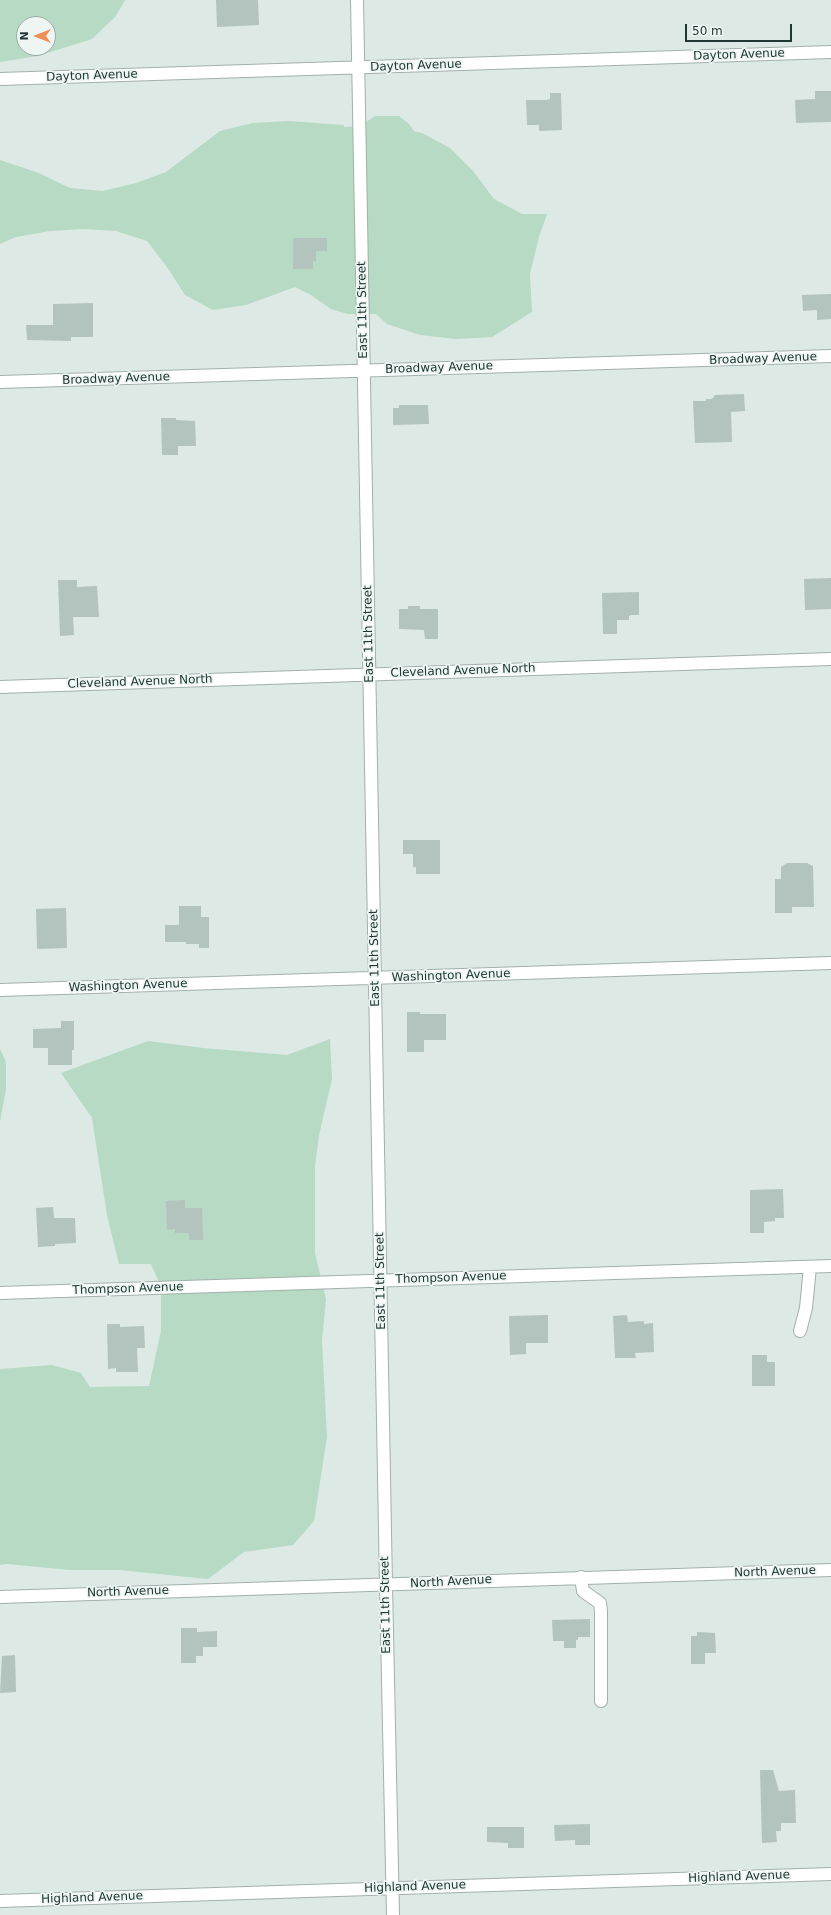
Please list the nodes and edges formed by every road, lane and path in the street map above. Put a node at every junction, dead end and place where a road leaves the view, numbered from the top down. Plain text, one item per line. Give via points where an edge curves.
1 (357, 0) edge
2 (831, 52) edge
3 (358, 68) junction
4 (0, 79) edge
5 (831, 356) edge
6 (364, 370) junction
7 (0, 382) edge
8 (831, 659) edge
9 (370, 675) junction
10 (0, 687) edge
11 (831, 963) edge
12 (375, 978) junction
13 (0, 990) edge
14 (810, 1266) junction
15 (831, 1266) edge
16 (381, 1280) junction
17 (0, 1293) edge
18 (800, 1331) dead end
19 (831, 1570) edge
20 (581, 1578) junction
21 (386, 1585) junction
22 (0, 1597) edge
23 (600, 1701) dead end
24 (831, 1874) edge
25 (393, 1887) junction
26 (0, 1901) edge
27 (393, 1915) edge

1 - 3 street, East 11th Street
2 - 3 street, Dayton Avenue
3 - 4 street, Dayton Avenue
3 - 6 street, East 11th Street
5 - 6 street, Broadway Avenue
6 - 7 street, Broadway Avenue
6 - 9 street, East 11th Street
8 - 9 street, Cleveland Avenue North
9 - 10 street, Cleveland Avenue North
9 - 12 street, East 11th Street
11 - 12 street, Washington Avenue
12 - 13 street, Washington Avenue
12 - 16 street, East 11th Street
14 - 15 street, Thompson Avenue
14 - 16 street, Thompson Avenue
14 - 18 street via 806,1308
16 - 17 street, Thompson Avenue
16 - 21 street, East 11th Street
19 - 20 street, North Avenue
20 - 21 street, North Avenue
20 - 23 street via 583,1592 600,1603 602,1612
21 - 22 street, North Avenue
21 - 25 street, East 11th Street
24 - 25 street, Highland Avenue
25 - 26 street, Highland Avenue
25 - 27 street, East 11th Street

